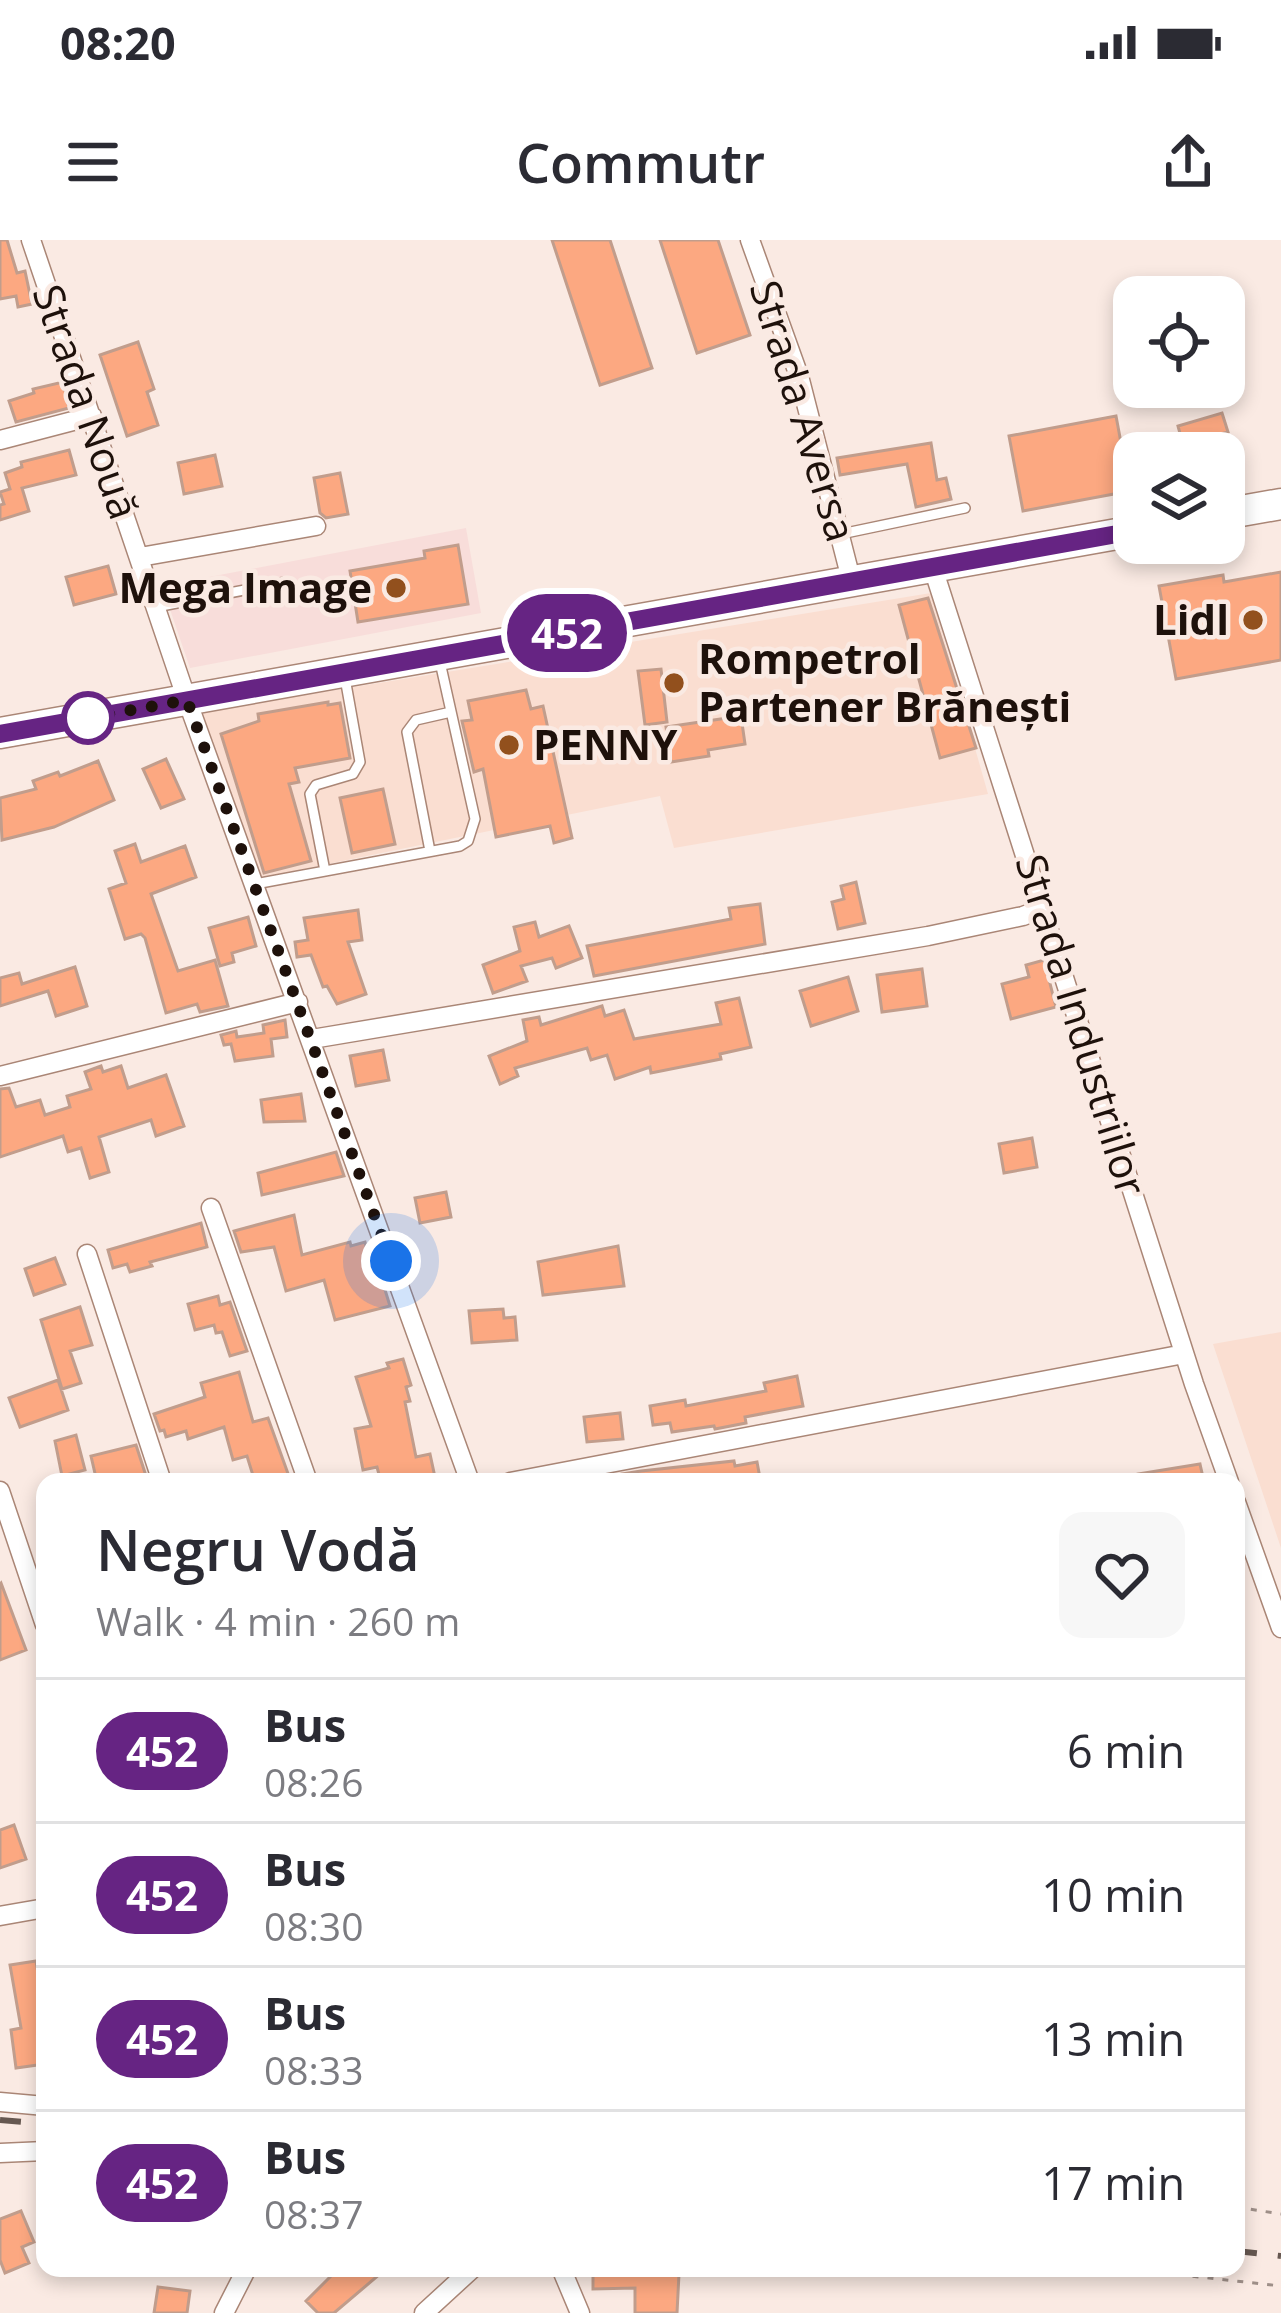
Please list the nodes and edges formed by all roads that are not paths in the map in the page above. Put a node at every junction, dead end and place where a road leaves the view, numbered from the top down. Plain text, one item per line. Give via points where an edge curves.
1 (31, 240) edge
2 (751, 240) edge
3 (92, 416) junction
4 (0, 440) edge
5 (1281, 504) edge
6 (965, 508) dead end
7 (1245, 510) edge
8 (316, 526) dead end
9 (841, 534) junction
10 (1113, 535) edge
11 (140, 557) junction
12 (933, 568) junction
13 (286, 582) dead end
14 (852, 583) junction
15 (156, 607) junction
16 (439, 656) junction
17 (344, 673) junction
18 (187, 700) junction
19 (452, 712) junction
20 (0, 734) edge
21 (430, 851) junction
22 (325, 871) junction
23 (255, 884) junction
24 (1044, 908) junction
25 (298, 1002) junction
26 (312, 1040) junction
27 (0, 1076) edge
28 (211, 1208) dead end
29 (87, 1254) dead end
30 (1184, 1354) junction
31 (159, 1473) edge
32 (305, 1473) edge
33 (467, 1473) edge
34 (557, 1473) edge
35 (1226, 1473) edge
36 (0, 1491) edge
37 (1245, 1532) edge
38 (36, 1597) edge
39 (1281, 1628) edge
40 (36, 1910) edge
41 (0, 1916) edge
42 (0, 2102) edge
43 (36, 2104) edge
44 (36, 2151) edge
45 (0, 2152) edge
46 (242, 2277) edge
47 (462, 2277) edge
48 (565, 2277) edge
49 (224, 2313) edge
50 (424, 2313) edge
51 (580, 2313) edge

1 - 3 street, Strada Nouă
2 - 9 street, Strada Aversa via 800,376
3 - 4 street
3 - 11 street, Strada Nouă
5 - 7 main road
6 - 9 lane
8 - 11 street
9 - 14 street, Strada Aversa
10 - 12 main road
11 - 15 street, Strada Nouă
12 - 14 main road
12 - 24 street, Strada Industriilor
13 - 15 lane
14 - 16 main road
15 - 18 street, Strada Nouă
16 - 17 main road
16 - 19 lane
17 - 18 main road
17 - 22 lane via 360,762 352,774 311,788
18 - 20 main road
18 - 23 street, Strada Nouă
19 - 21 lane via 474,830 460,846
19 - 21 lane via 416,720 407,732
21 - 22 lane
22 - 23 lane
23 - 25 street, Strada Nouă
24 - 26 street via 984,926
24 - 30 street, Strada Industriilor
25 - 26 street, Strada Nouă
25 - 27 street
26 - 33 street, Strada Nouă
28 - 32 street
29 - 31 street
30 - 34 street
30 - 35 street, Strada Industriilor
36 - 38 street
37 - 39 street
40 - 41 street
42 - 43 street
44 - 45 street
46 - 49 street
47 - 50 street
48 - 51 street

